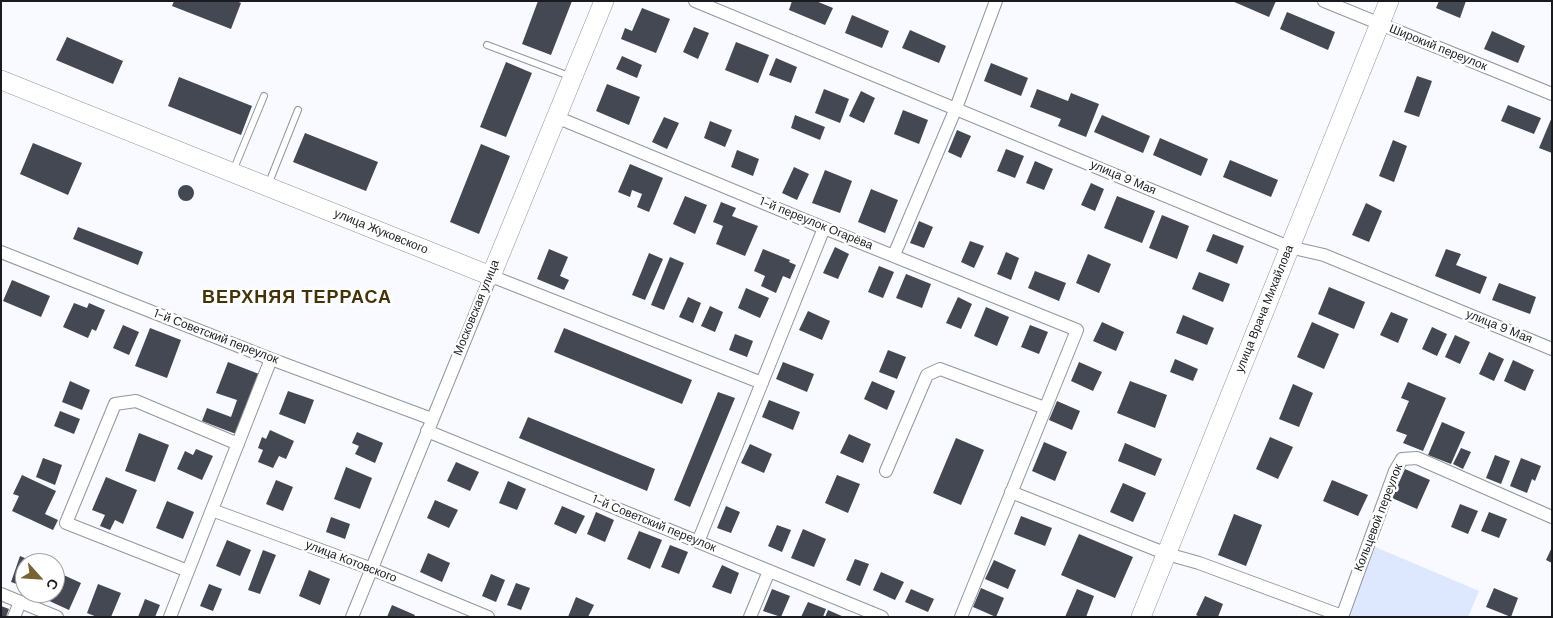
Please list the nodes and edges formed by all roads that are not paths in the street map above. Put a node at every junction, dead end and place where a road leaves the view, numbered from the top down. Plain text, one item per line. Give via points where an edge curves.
1 (604, 1) edge
2 (695, 1) edge
3 (996, 1) edge
4 (1324, 1) edge
5 (1389, 1) edge
6 (1380, 24) junction
7 (487, 45) dead end
8 (573, 78) junction
9 (1, 80) edge
10 (1552, 94) edge
11 (264, 96) dead end
12 (956, 108) junction
13 (298, 110) dead end
14 (556, 117) junction
15 (232, 173) junction
16 (268, 187) junction
17 (824, 228) junction
18 (1289, 247) junction
19 (2, 255) edge
20 (894, 255) junction
21 (491, 276) junction
22 (1552, 349) edge
23 (271, 358) junction
24 (762, 383) junction
25 (1045, 408) junction
26 (430, 425) junction
27 (238, 444) junction
28 (886, 471) dead end
29 (1011, 492) junction
30 (212, 510) junction
31 (1552, 516) edge
32 (698, 542) junction
33 (1167, 554) junction
34 (372, 568) junction
35 (188, 571) junction
36 (769, 571) junction
37 (1, 594) edge
38 (15, 600) edge
39 (20, 603) edge
40 (22, 603) edge
41 (14, 617) edge
42 (57, 617) edge
43 (170, 617) edge
44 (352, 617) edge
45 (488, 617) edge
46 (750, 617) edge
47 (882, 617) edge
48 (961, 617) edge
49 (1141, 617) edge
50 (1342, 617) edge

1 - 8 street, Московская улица
2 - 12 street, улица 9 Мая
3 - 12 street
4 - 6 street, Широкий переулок
5 - 6 street, улица Врача Михайлова
6 - 10 street, Широкий переулок
6 - 18 street, улица Врача Михайлова
7 - 8 lane
8 - 14 street, Московская улица
9 - 15 street, улица Жуковского
11 - 15 lane
12 - 18 street, улица 9 Мая
12 - 20 street
13 - 16 lane
14 - 17 street, 1-й переулок Огарёва
14 - 21 street, Московская улица
15 - 16 street, улица Жуковского
16 - 21 street, улица Жуковского
17 - 20 street, 1-й переулок Огарёва
17 - 24 street
18 - 22 street, улица 9 Мая via 1324,255
18 - 33 street, улица Врача Михайлова
19 - 23 street, 1-й Советский переулок
20 - 25 street, 1-й переулок Огарёва via 1077,330
21 - 24 street, улица Жуковского
21 - 26 street, Московская улица
23 - 26 street, 1-й Советский переулок
23 - 27 street
24 - 32 street
25 - 28 street via 940,369 927,376
25 - 29 street
26 - 32 street, 1-й Советский переулок
26 - 34 street, Московская улица
27 - 30 street
27 - 35 street via 136,401 115,404 66,522
29 - 33 street
29 - 48 street
30 - 34 street, улица Котовского
30 - 35 street
31 - 50 street, Кольцевой переулок via 1417,458 1402,459
32 - 36 street, 1-й Советский переулок
33 - 49 street, улица Врача Михайлова
33 - 50 street
34 - 44 street, Московская улица
34 - 45 street, улица Котовского
35 - 43 street
36 - 46 street
36 - 47 street, 1-й Советский переулок
37 - 38 street
39 - 41 street
40 - 42 street

